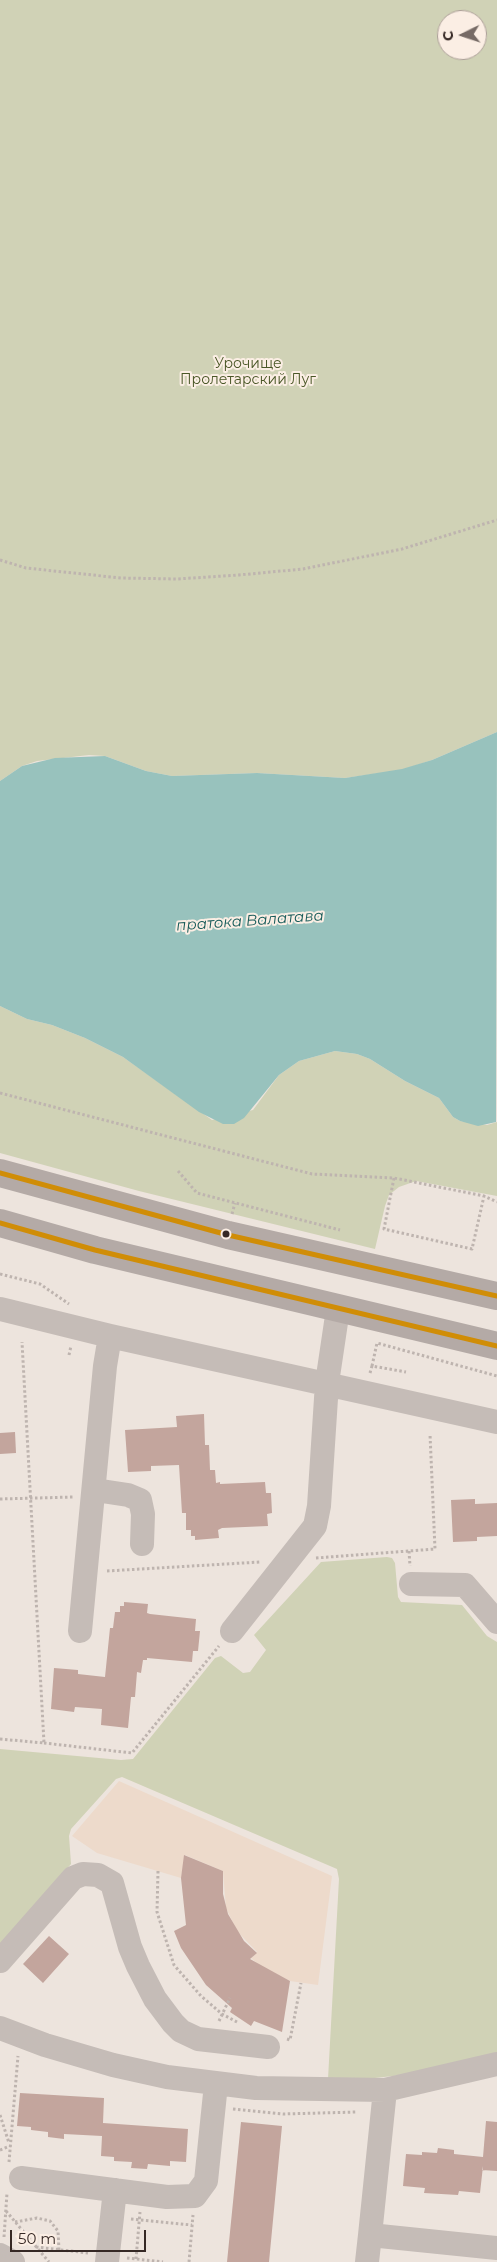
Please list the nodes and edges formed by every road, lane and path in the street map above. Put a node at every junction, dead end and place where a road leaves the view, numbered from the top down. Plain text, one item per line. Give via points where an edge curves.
1 (497, 520) edge
2 (0, 560) edge
3 (0, 1093) edge
4 (178, 1171) dead end
5 (0, 1173) edge
6 (394, 1178) junction
7 (484, 1196) junction
8 (497, 1202) edge
9 (0, 1223) edge
10 (340, 1230) dead end
11 (0, 1274) edge
12 (497, 1296) edge
13 (72, 1306) dead end
14 (0, 1309) edge
15 (338, 1310) junction
16 (110, 1336) junction
17 (22, 1342) dead end
18 (497, 1346) edge
19 (372, 1366) junction
20 (406, 1372) dead end
21 (497, 1376) edge
22 (369, 1380) dead end
23 (327, 1383) junction
24 (497, 1422) edge
25 (430, 1434) dead end
26 (94, 1494) junction
27 (31, 1497) junction
28 (0, 1499) edge
29 (142, 1544) dead end
30 (290, 1560) junction
31 (86, 1572) junction
32 (412, 1584) dead end
33 (497, 1622) edge
34 (80, 1631) dead end
35 (232, 1631) joint
36 (0, 1739) edge
37 (44, 1743) junction
38 (158, 1871) dead end
39 (0, 1961) edge
40 (301, 1983) dead end
41 (245, 2027) dead end
42 (0, 2028) edge
43 (276, 2043) joint
44 (18, 2056) dead end
45 (497, 2064) edge
46 (216, 2084) junction
47 (385, 2090) junction
48 (0, 2115) edge
49 (10, 2146) junction
50 (0, 2150) edge
51 (21, 2178) dead end
52 (115, 2190) junction
53 (142, 2194) junction
54 (6, 2211) dead end
55 (125, 2218) dead end
56 (140, 2220) junction
57 (15, 2222) junction
58 (192, 2225) dead end
59 (370, 2235) junction
60 (497, 2248) edge
61 (59, 2250) dead end
62 (0, 2255) edge
63 (136, 2259) dead end
64 (13, 2262) edge
65 (49, 2262) edge
66 (107, 2262) edge
67 (367, 2262) edge

1 - 2 path via 402,549 303,569 239,575 121,578 26,568
3 - 6 path via 312,1174
4 - 10 path via 197,1193
5 - 12 main road via 228,1234
6 - 7 path
6 - 7 path via 384,1228 472,1249
7 - 8 path
9 - 15 main road
11 - 13 path via 40,1284
14 - 16 street
15 - 18 main road
15 - 23 street
16 - 23 street
16 - 26 street
17 - 27 path
19 - 20 path
19 - 21 path via 377,1343
19 - 22 path
23 - 24 street
23 - 30 street via 318,1515 311,1534
25 - 30 path via 435,1549
26 - 27 path
26 - 29 street via 128,1495 140,1500 144,1514
26 - 31 street
27 - 28 path
27 - 37 path
30 - 31 path
30 - 35 street
31 - 34 street
32 - 33 street via 465,1585
35 - 37 path via 132,1753
36 - 37 path
38 - 41 path via 157,1912 174,1965 201,1996 222,2014
39 - 43 street via 73,1878 83,1874 98,1875 112,1883 138,1966 173,2024 198,2039
40 - 43 path via 290,2040
42 - 46 street via 113,2065
44 - 49 path
45 - 47 street
46 - 47 street via 296,2090
46 - 53 street via 210,2153 203,2187 189,2198
47 - 59 street
48 - 49 path
49 - 50 path
51 - 52 street
52 - 53 street
52 - 66 street
53 - 56 path
54 - 57 path
55 - 56 path
56 - 58 path
56 - 63 path
57 - 61 path via 37,2218 50,2221 58,2231
57 - 65 path
59 - 60 street
59 - 67 street
62 - 64 street

